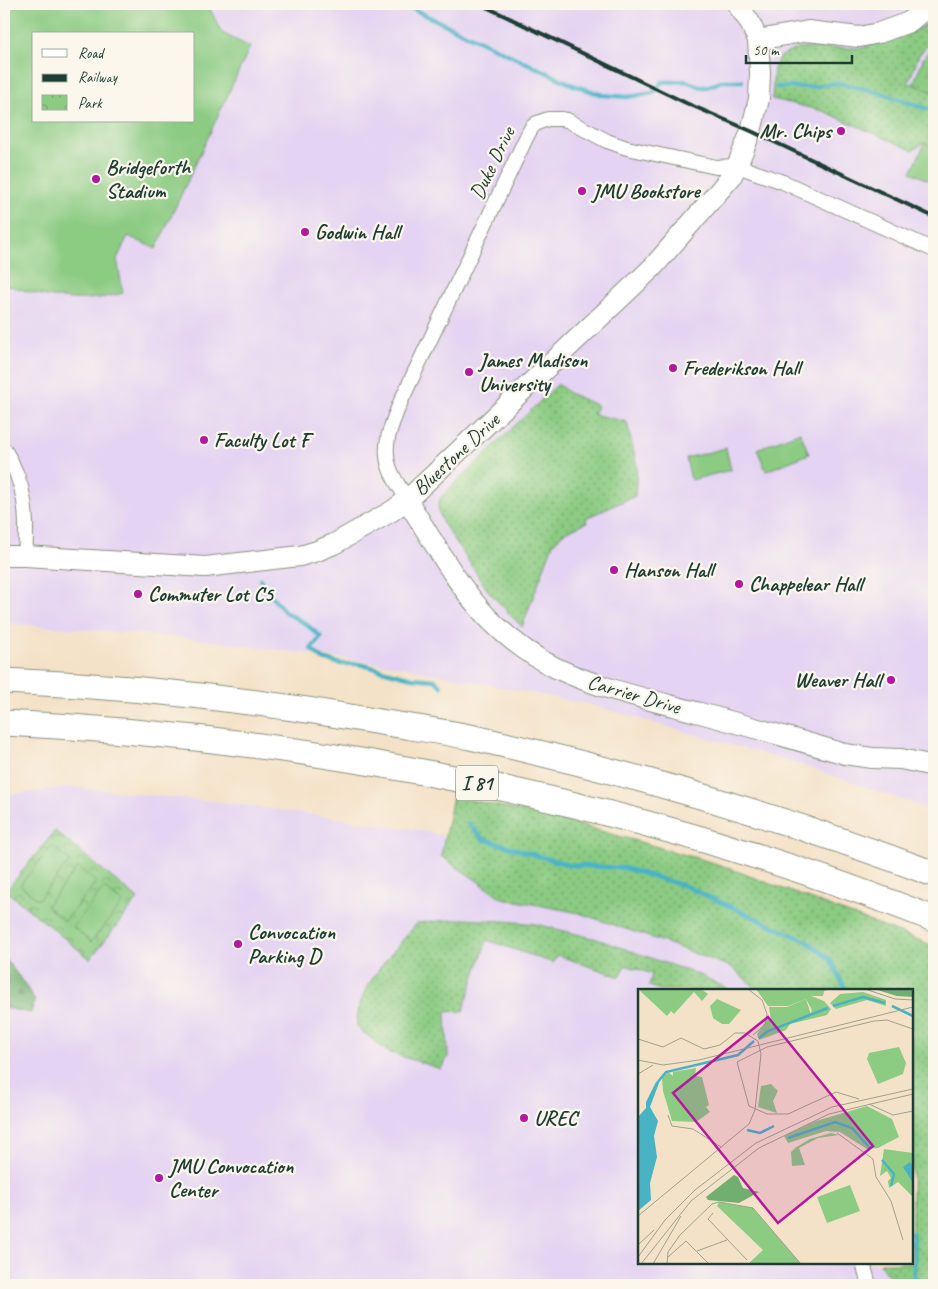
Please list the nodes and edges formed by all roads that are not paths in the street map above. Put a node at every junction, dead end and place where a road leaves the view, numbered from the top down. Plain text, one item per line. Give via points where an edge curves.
1 (737, 4) edge
2 (931, 4) edge
3 (758, 40) junction
4 (737, 166) junction
5 (934, 250) edge
6 (4, 449) edge
7 (408, 500) junction
8 (4, 556) edge
9 (25, 556) junction
10 (4, 681) edge
11 (4, 723) edge
12 (934, 766) edge
13 (934, 874) edge
14 (934, 920) edge
15 (863, 1264) edge
16 (868, 1285) edge

1 - 3 street, Bluestone Drive
2 - 3 street via 909,22 879,34 859,37 808,31
3 - 4 street, Bluestone Drive via 760,99
4 - 5 street, Duke Drive via 783,182
4 - 7 street, Bluestone Drive via 717,194 653,267
4 - 7 street, Duke Drive via 716,167 627,148 567,120 552,118 532,126 400,401 388,434 386,446 390,470
6 - 9 street via 14,467 26,506
7 - 9 street, Bluestone Drive via 334,544 300,556 205,567
7 - 12 street, Carrier Drive via 466,591 489,618 529,652 555,667 584,680 845,754 901,759
8 - 9 street, Bluestone Drive
10 - 13 highway, I 81 via 168,692 243,701 468,737 743,808
11 - 14 highway, I 81 via 121,730 248,744 350,758 451,778 604,812 711,842 833,882
15 - 16 street

